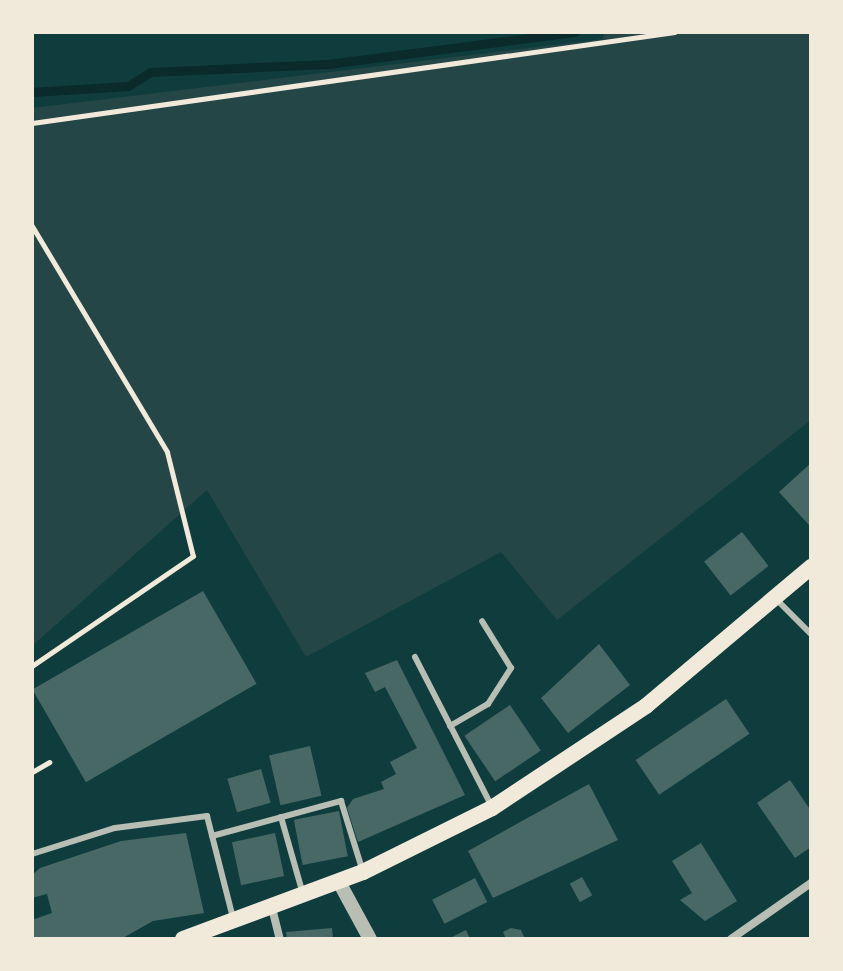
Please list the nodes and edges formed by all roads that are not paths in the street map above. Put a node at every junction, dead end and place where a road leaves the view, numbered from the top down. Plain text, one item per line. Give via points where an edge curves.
1 (811, 567) edge
2 (775, 598) junction
3 (482, 621) dead end
4 (811, 634) edge
5 (415, 657) dead end
6 (450, 726) junction
7 (492, 808) junction
8 (281, 817) junction
9 (212, 836) junction
10 (32, 854) edge
11 (363, 872) junction
12 (339, 882) junction
13 (811, 883) edge
14 (304, 896) junction
15 (272, 908) junction
16 (234, 921) junction
17 (183, 939) edge
18 (280, 939) edge
19 (370, 939) edge
20 (731, 939) edge

1 - 2 main road
2 - 4 lane
2 - 7 main road via 634,715
3 - 6 lane via 511,668 488,704
5 - 6 lane
6 - 7 lane
7 - 11 main road
8 - 9 lane
8 - 11 lane via 341,801
8 - 14 lane
9 - 10 lane via 207,816 115,828
9 - 16 lane
11 - 12 main road
12 - 14 main road
12 - 19 street
13 - 20 street
14 - 15 main road
15 - 16 main road
15 - 18 street
16 - 17 main road

